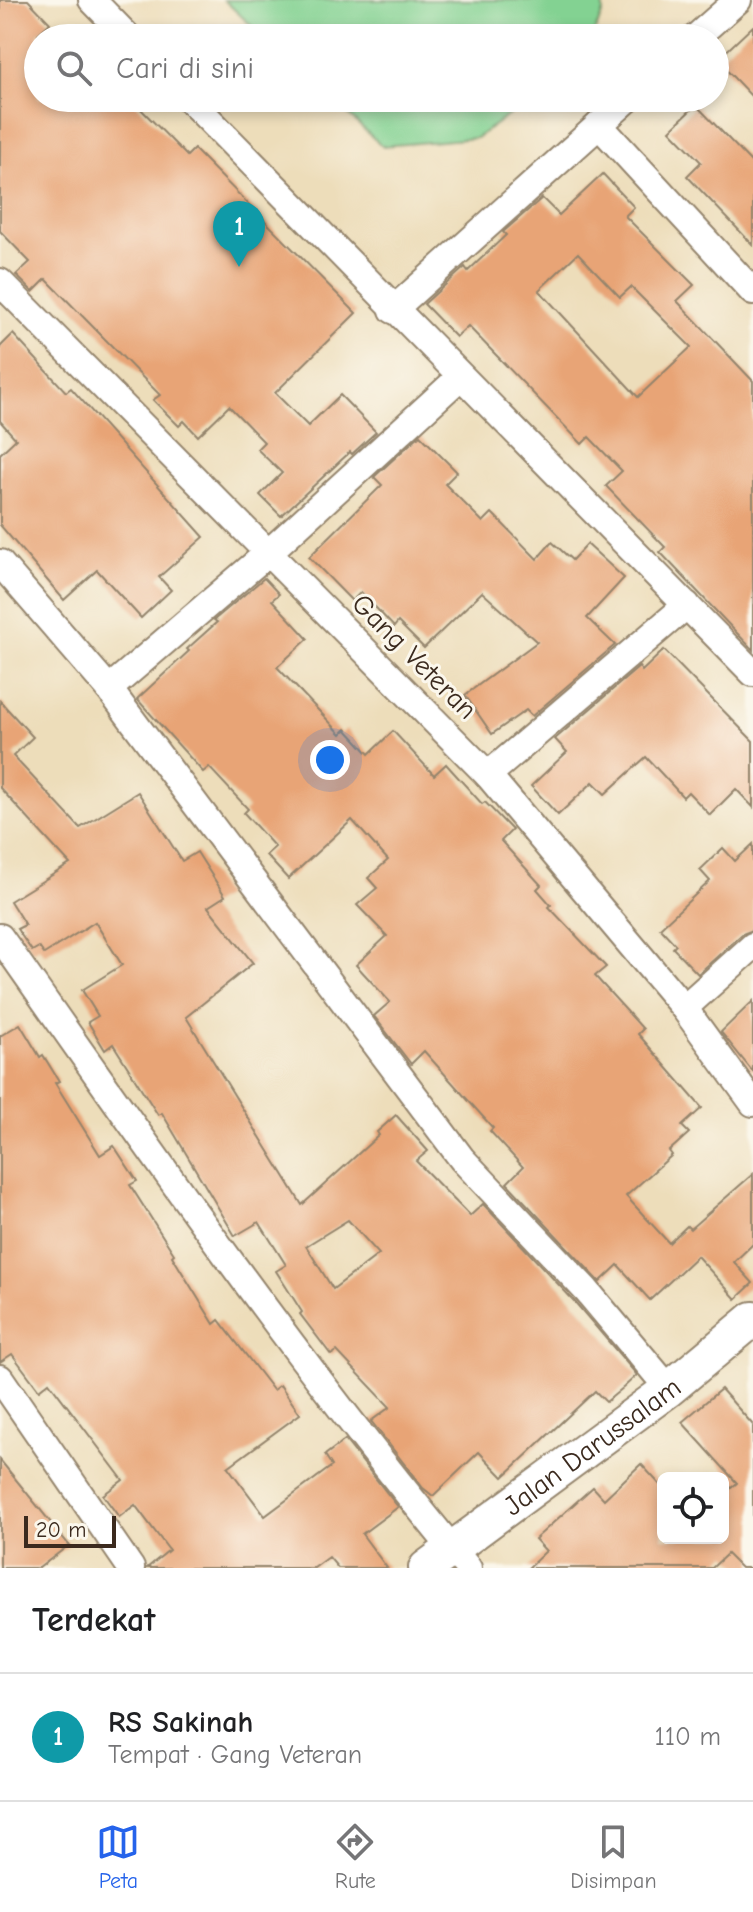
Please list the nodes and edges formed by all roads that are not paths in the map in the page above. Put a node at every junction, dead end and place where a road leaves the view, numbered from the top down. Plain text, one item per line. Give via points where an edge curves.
1 (92, 0) edge
2 (738, 0) edge
3 (115, 24) edge
4 (711, 24) edge
5 (202, 112) edge
6 (613, 112) edge
7 (599, 125) junction
8 (0, 282) edge
9 (753, 292) edge
10 (393, 310) junction
11 (460, 377) junction
12 (268, 553) junction
13 (0, 563) edge
14 (687, 605) junction
15 (751, 668) edge
16 (109, 689) junction
17 (488, 775) junction
18 (0, 937) edge
19 (753, 946) edge
20 (684, 1008) junction
21 (753, 1103) edge
22 (753, 1319) edge
23 (0, 1378) edge
24 (669, 1389) junction
25 (449, 1562) edge
26 (131, 1568) edge

1 - 3 street
2 - 4 street
5 - 10 street
6 - 7 street
7 - 9 street
7 - 10 street
8 - 12 street, Gang Veteran
10 - 11 street
11 - 12 street
11 - 14 street
12 - 16 street
12 - 17 street, Gang Veteran
13 - 16 street
14 - 15 street
14 - 17 street
16 - 24 street via 462,1159 586,1290
17 - 20 street, Gang Veteran
18 - 25 street
19 - 20 street
20 - 21 street, Gang Veteran
22 - 24 street, Jalan Darussalam
23 - 26 street
24 - 25 street, Jalan Darussalam

